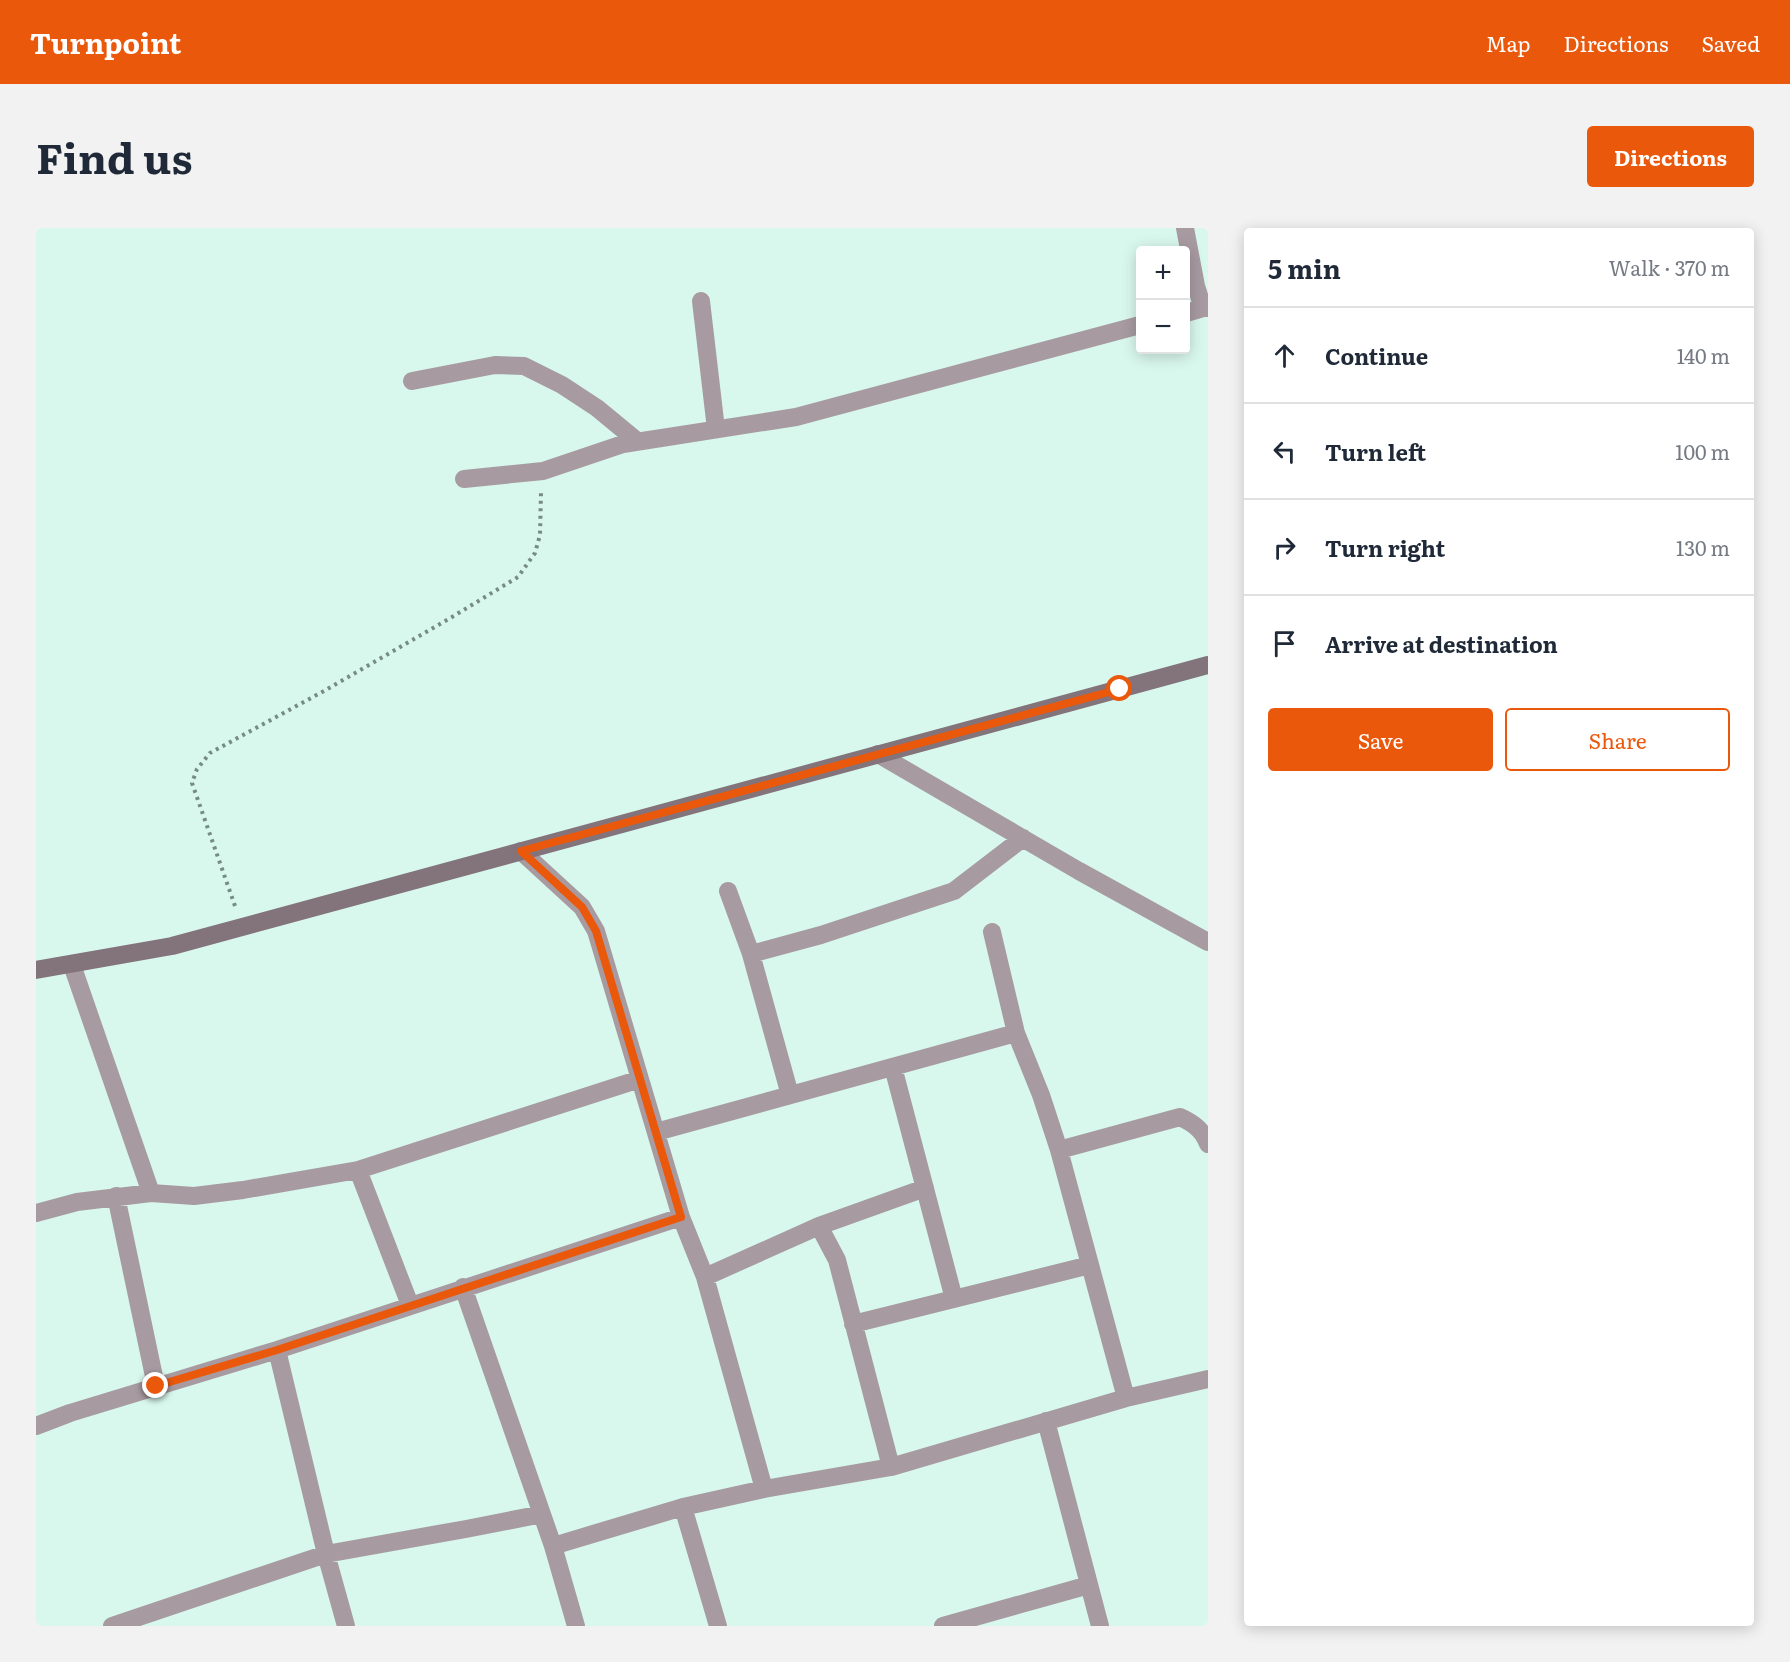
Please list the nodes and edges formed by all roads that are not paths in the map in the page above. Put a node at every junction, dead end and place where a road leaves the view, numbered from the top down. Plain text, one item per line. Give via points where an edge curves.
1 (1185, 228) edge
2 (701, 301) dead end
3 (1199, 310) edge
4 (1136, 326) edge
5 (412, 381) dead end
6 (716, 429) junction
7 (637, 441) junction
8 (464, 479) dead end
9 (1208, 665) edge
10 (878, 754) junction
11 (1023, 838) junction
12 (521, 851) junction
13 (728, 891) dead end
14 (992, 932) dead end
15 (1208, 942) edge
16 (751, 954) junction
17 (72, 965) junction
18 (36, 970) edge
19 (1016, 1033) junction
20 (893, 1067) junction
21 (640, 1079) junction
22 (790, 1095) junction
23 (656, 1132) junction
24 (1208, 1144) edge
25 (1059, 1150) junction
26 (358, 1170) junction
27 (925, 1188) junction
28 (151, 1193) junction
29 (116, 1196) junction
30 (36, 1213) edge
31 (681, 1217) junction
32 (819, 1226) junction
33 (1090, 1265) junction
34 (705, 1277) junction
35 (463, 1287) junction
36 (954, 1299) junction
37 (410, 1305) junction
38 (853, 1324) junction
39 (277, 1350) junction
40 (1208, 1379) edge
41 (156, 1386) junction
42 (1126, 1398) junction
43 (1046, 1421) junction
44 (36, 1426) edge
45 (891, 1467) junction
46 (764, 1489) junction
47 (683, 1507) junction
48 (542, 1514) junction
49 (553, 1546) junction
50 (326, 1554) junction
51 (1089, 1585) junction
52 (113, 1626) edge
53 (346, 1626) edge
54 (576, 1626) edge
55 (718, 1626) edge
56 (943, 1626) edge
57 (1100, 1626) edge

1 - 3 street
2 - 6 street
4 - 6 street via 796,417
5 - 7 street via 495,366 524,366 597,408
6 - 7 street
7 - 8 street via 543,471
9 - 10 street
10 - 11 street
10 - 12 street
11 - 15 street
11 - 16 street via 954,891
12 - 17 street via 243,927
12 - 21 street via 582,907 596,931
13 - 16 street
14 - 19 street
16 - 22 street
17 - 18 street
17 - 28 street
19 - 20 street
19 - 25 street
20 - 22 street
20 - 27 street
21 - 23 street
21 - 26 street
22 - 23 street
23 - 31 street
24 - 25 street via 1195,1124 1180,1117
25 - 33 street
26 - 28 street via 204,1195
26 - 37 street
27 - 32 street
27 - 36 street
28 - 29 street
29 - 30 street
29 - 41 street
31 - 34 street
31 - 35 street
32 - 34 street
32 - 38 street via 837,1260
33 - 36 street
33 - 42 street
34 - 46 street
35 - 37 street
35 - 48 street
36 - 38 street
37 - 39 street
38 - 45 street
39 - 41 street
39 - 50 street
40 - 42 street
41 - 44 street
42 - 43 street
43 - 45 street
43 - 51 street
45 - 46 street
46 - 47 street
47 - 49 street
47 - 55 street
48 - 49 street
48 - 50 street
49 - 54 street
50 - 52 street
50 - 53 street
51 - 56 street
51 - 57 street

